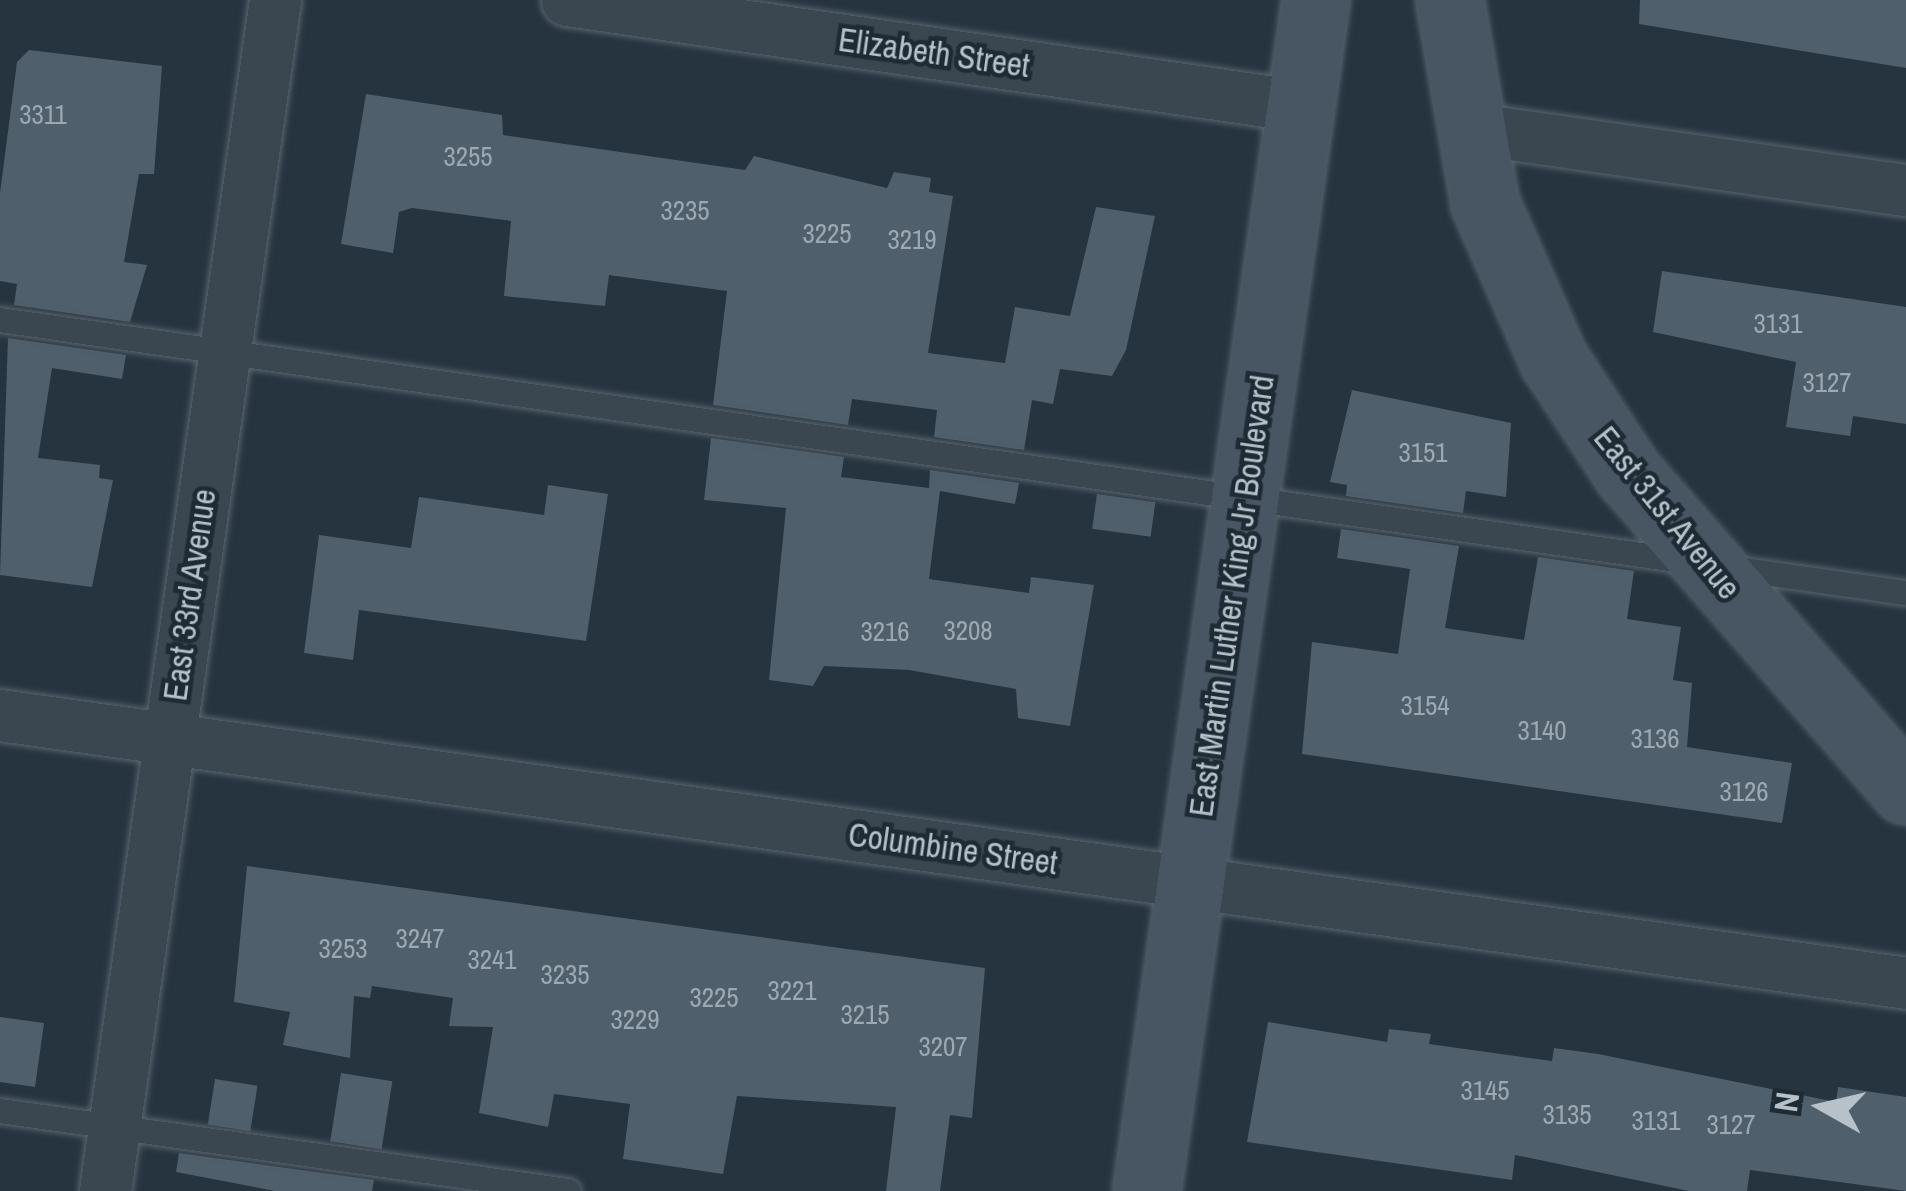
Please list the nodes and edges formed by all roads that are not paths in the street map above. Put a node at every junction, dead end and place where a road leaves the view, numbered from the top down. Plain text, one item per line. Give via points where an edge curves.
1 (275, 0) edge
2 (567, 0) edge
3 (1316, 0) edge
4 (1450, 0) edge
5 (1301, 106) junction
6 (1469, 128) junction
7 (1906, 190) edge
8 (0, 320) edge
9 (225, 350) junction
10 (1246, 499) junction
11 (1707, 565) junction
12 (1906, 593) edge
13 (0, 715) edge
14 (169, 739) junction
15 (1906, 791) edge
16 (1191, 883) junction
17 (1906, 983) edge
18 (0, 1111) edge
19 (114, 1127) junction
20 (105, 1191) edge
21 (568, 1191) edge
22 (1147, 1191) edge

1 - 9 street, East 33rd Avenue
2 - 5 street, Elizabeth Street
3 - 5 main road, East Martin Luther King Jr Boulevard
4 - 6 main road
5 - 10 main road, East Martin Luther King Jr Boulevard
6 - 7 street
6 - 11 main road, East 31st Avenue via 1500,248 1555,360 1628,473
8 - 9 lane
9 - 10 lane
9 - 14 street, East 33rd Avenue
10 - 11 lane
10 - 16 main road, East Martin Luther King Jr Boulevard
11 - 12 lane
11 - 15 main road, East 31st Avenue
13 - 14 street, Columbine Street
14 - 16 street, Columbine Street
14 - 19 street, East 33rd Avenue
16 - 17 street, Columbine Street
16 - 22 main road, East Martin Luther King Jr Boulevard
18 - 19 lane
19 - 20 street, East 33rd Avenue
19 - 21 lane

